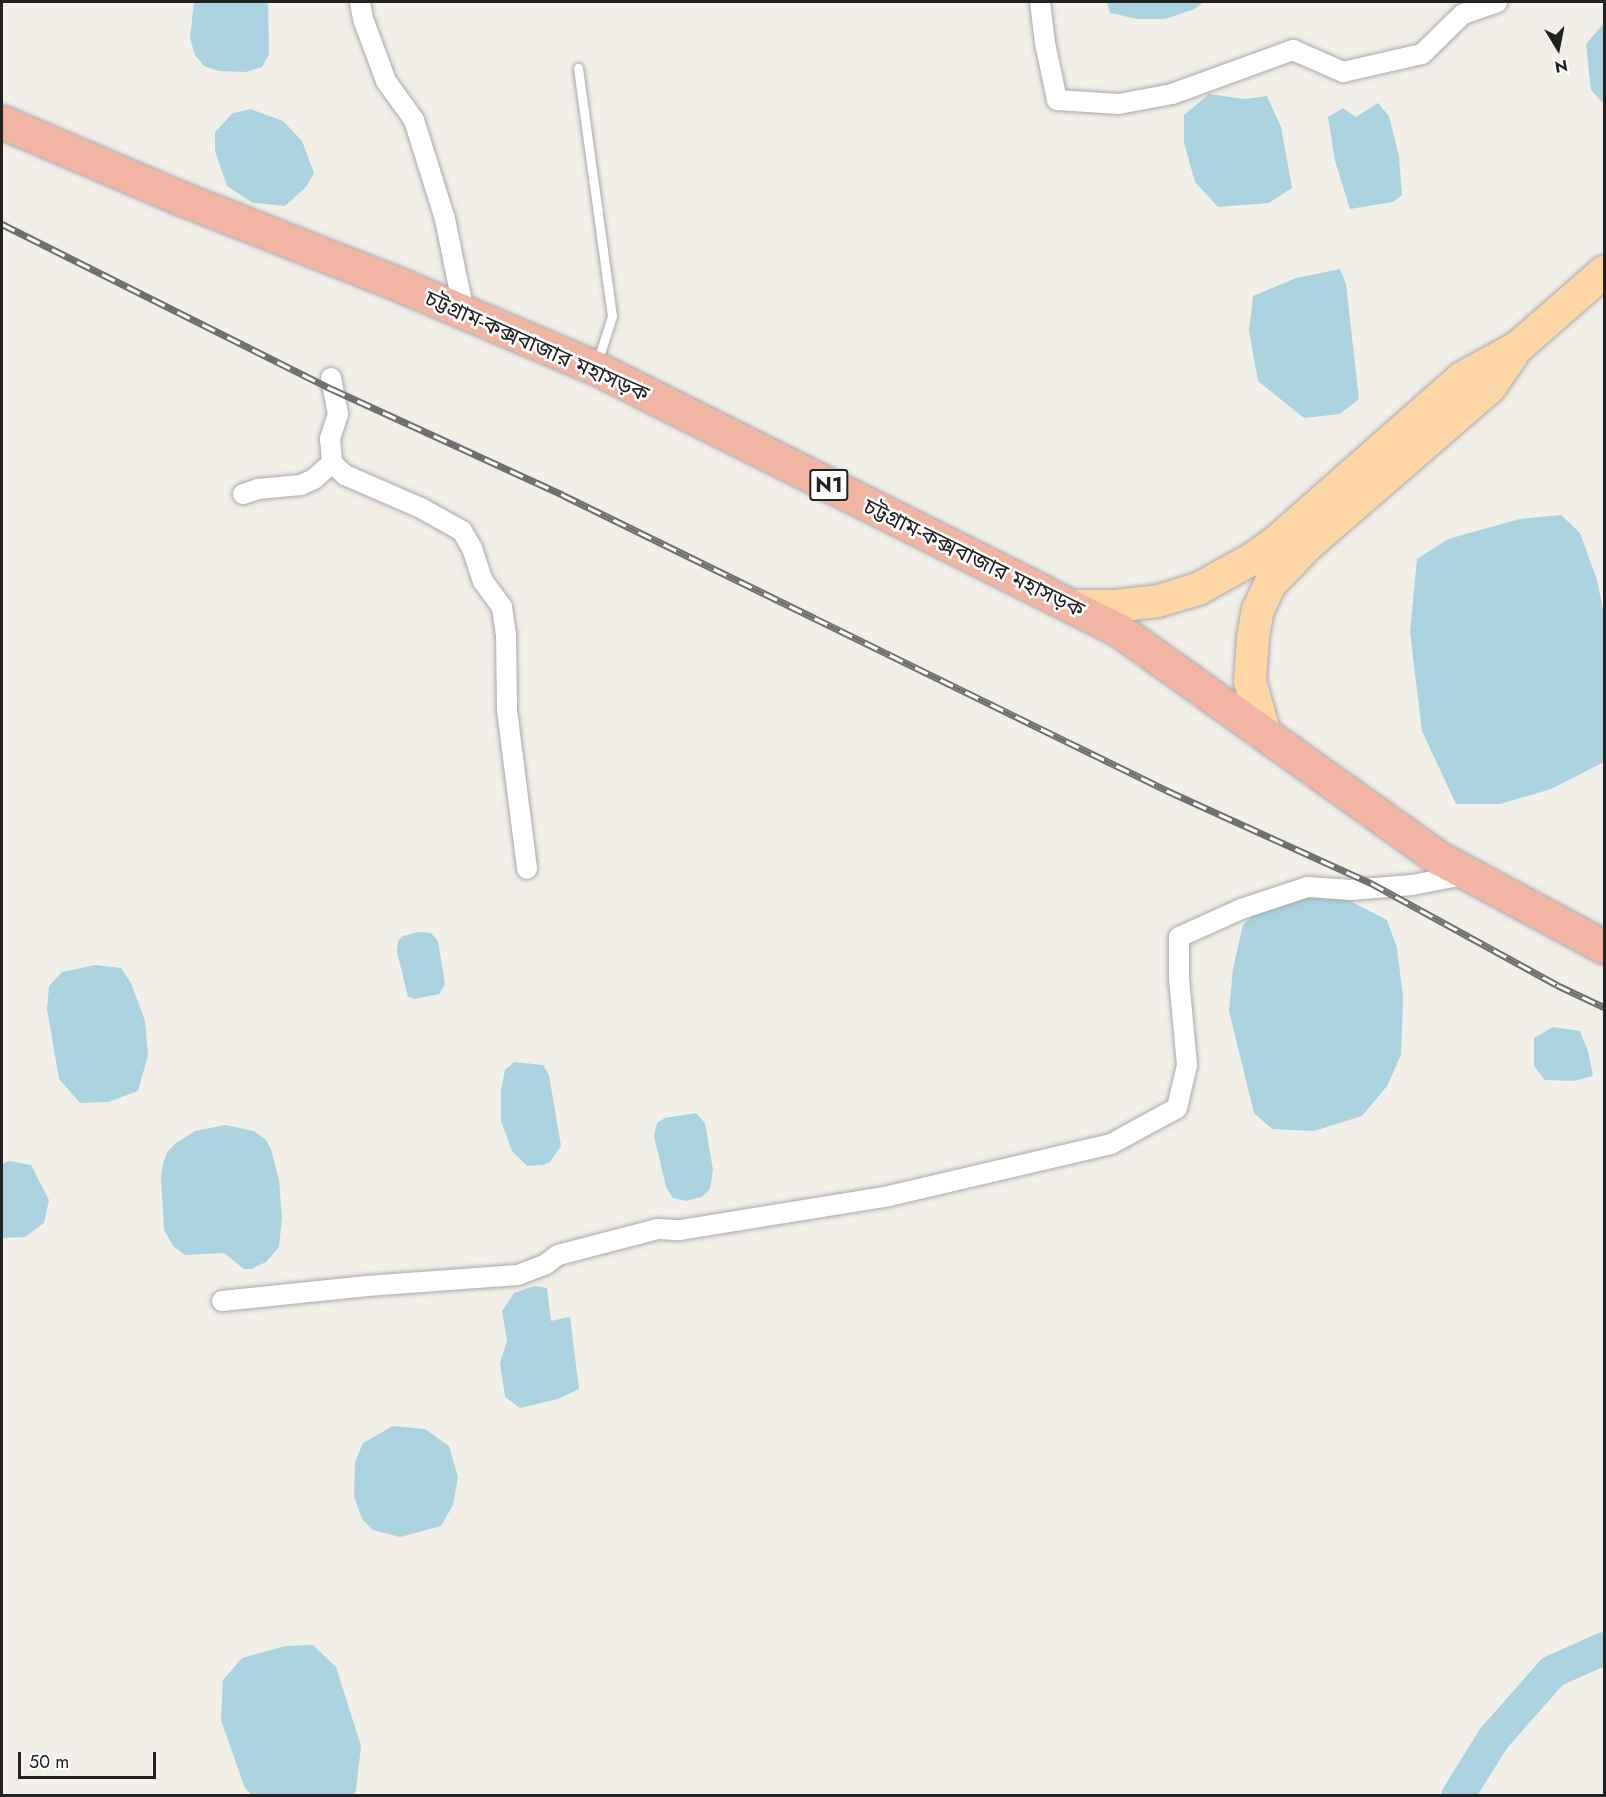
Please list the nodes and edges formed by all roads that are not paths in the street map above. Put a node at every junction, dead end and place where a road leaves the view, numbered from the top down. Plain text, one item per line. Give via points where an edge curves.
1 (360, 2) edge
2 (1040, 2) edge
3 (1497, 2) edge
4 (578, 68) dead end
5 (2, 122) edge
6 (1605, 272) edge
7 (464, 312) junction
8 (1518, 346) junction
9 (596, 368) junction
10 (331, 378) dead end
11 (332, 463) junction
12 (243, 494) dead end
13 (1072, 606) junction
14 (1265, 734) junction
15 (527, 869) dead end
16 (1469, 874) junction
17 (1605, 947) edge
18 (222, 1301) dead end

1 - 7 street via 387,81 414,120 444,219
2 - 3 street via 1057,100 1119,104 1172,94 1293,50 1343,72 1422,54 1463,14
4 - 9 lane via 612,316
5 - 7 highway, চট্টগ্রাম-কক্সবাজার মহাসড়ক / N1
6 - 8 main road
7 - 9 highway, চট্টগ্রাম-কক্সবাজার মহাসড়ক / N1
8 - 13 main road via 1462,378 1276,542 1226,576 1158,601
8 - 14 main road via 1490,387 1309,544 1270,584 1258,610 1250,681
9 - 13 highway, চট্টগ্রাম-কক্সবাজার মহাসড়ক / N1
10 - 11 street via 339,414 330,439
11 - 12 street via 300,485
11 - 15 street via 345,475 422,508 462,531 483,581 502,608 507,710
13 - 14 highway, চট্টগ্রাম-কক্সবাজার মহাসড়ক / N1 via 1119,630
14 - 16 highway, চট্টগ্রাম-কক্সবাজার মহাসড়ক / N1 via 1439,858
16 - 17 highway, চট্টগ্রাম-কক্সবাজার মহাসড়ক / N1
16 - 18 street via 1412,885 1351,890 1308,886 1241,909 1179,937 1187,1065 1178,1108 1111,1144 889,1196 680,1230 658,1229 558,1255 518,1275

